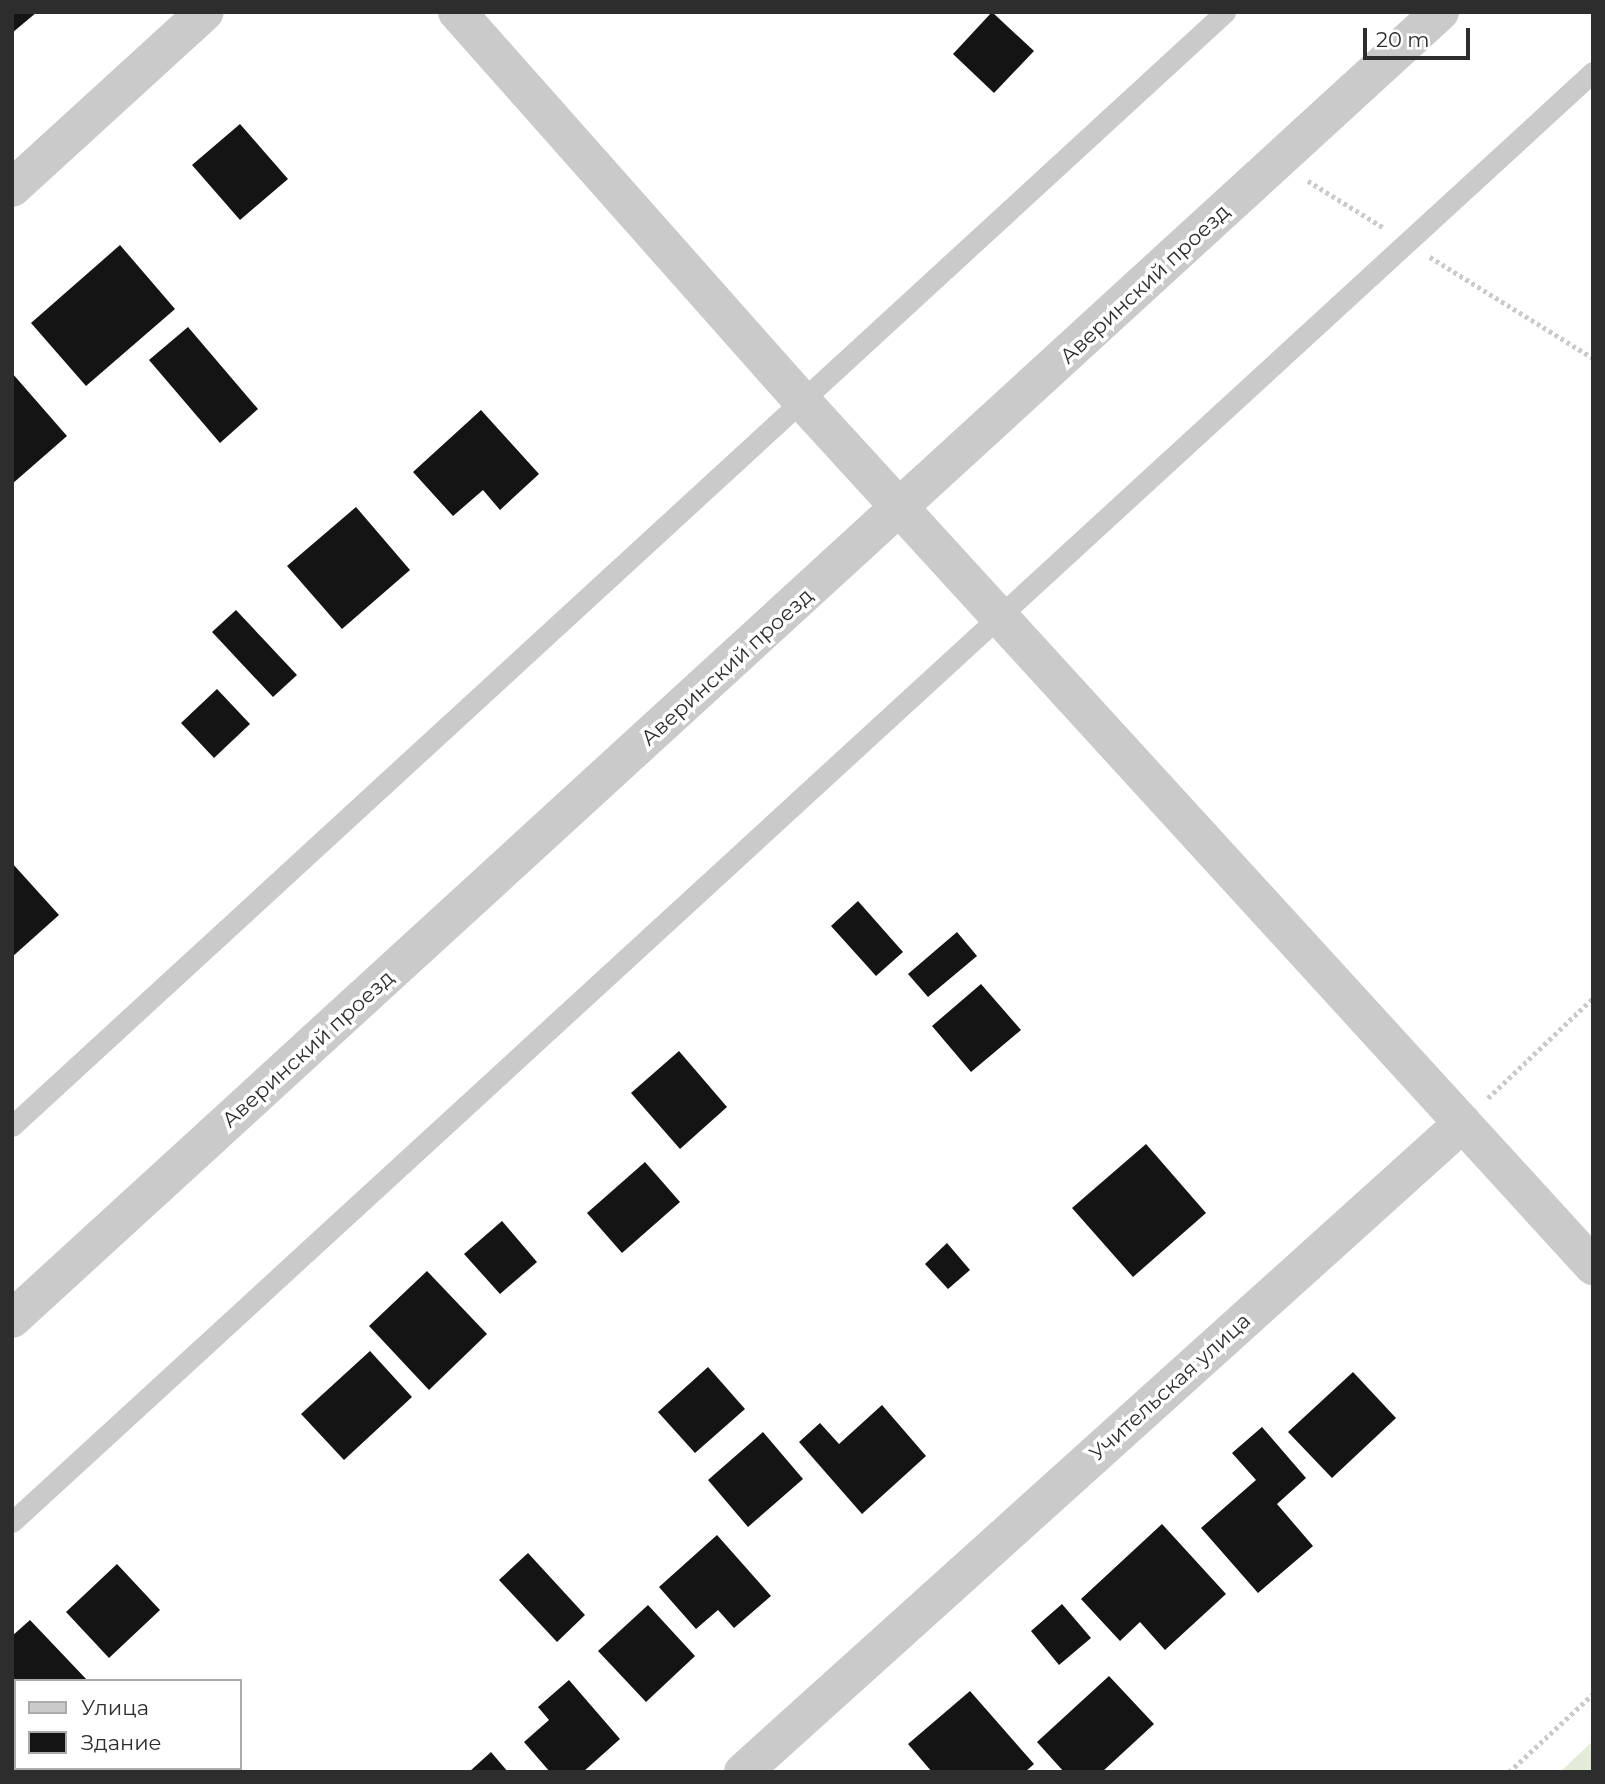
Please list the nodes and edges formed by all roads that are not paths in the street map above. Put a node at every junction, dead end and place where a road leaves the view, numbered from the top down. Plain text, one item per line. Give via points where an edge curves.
1 (205, 12) edge
2 (457, 12) edge
3 (1225, 12) edge
4 (1440, 12) edge
5 (1593, 72) edge
6 (12, 188) edge
7 (803, 402) junction
8 (901, 509) junction
9 (999, 616) junction
10 (1462, 1123) junction
11 (12, 1126) edge
12 (1593, 1266) edge
13 (12, 1319) edge
14 (12, 1522) edge
15 (743, 1772) edge

1 - 6 street
2 - 7 street
3 - 7 lane
4 - 8 street, Аверинский проезд
5 - 9 lane
7 - 8 street
7 - 11 lane
8 - 9 street
8 - 13 street, Аверинский проезд
9 - 10 street
9 - 14 lane
10 - 12 street
10 - 15 street, Учительская улица

